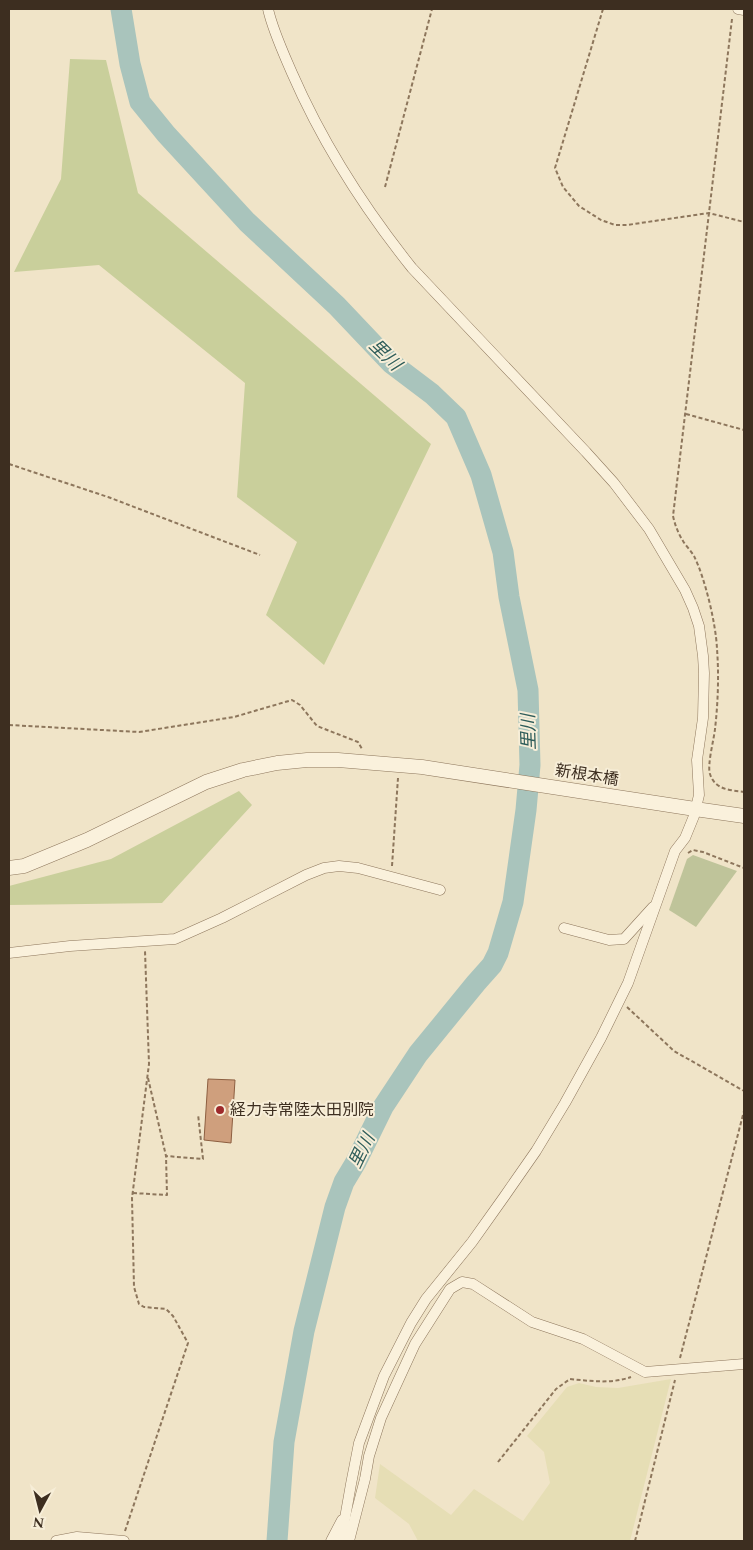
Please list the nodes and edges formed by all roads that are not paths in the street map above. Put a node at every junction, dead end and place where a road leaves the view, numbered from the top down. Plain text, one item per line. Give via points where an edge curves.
1 (268, 9) edge
2 (738, 9) edge
3 (744, 10) edge
4 (692, 809) junction
5 (744, 816) edge
6 (9, 868) edge
7 (440, 890) dead end
8 (656, 904) junction
9 (564, 928) dead end
10 (9, 954) edge
11 (450, 1289) junction
12 (414, 1318) junction
13 (744, 1364) edge
14 (345, 1516) junction
15 (56, 1541) edge
16 (123, 1541) edge
17 (331, 1541) edge
18 (342, 1541) edge
19 (350, 1541) edge

1 - 4 street via 312,117 341,168 392,243 614,483 649,529 685,590 699,626 703,656 703,718 697,760 699,795
2 - 3 street
4 - 5 street, 新根本橋
4 - 6 street, 新根本橋 via 399,765 338,760 277,762 206,782 56,854
4 - 8 street via 694,816 686,838 675,851
7 - 10 street via 358,868 324,868 175,939
8 - 9 street via 624,939 609,940
8 - 12 street via 628,983 574,1087 536,1151
11 - 12 street
11 - 13 street via 462,1282 473,1284 532,1322 583,1339 644,1372
11 - 19 street via 415,1344 381,1418
12 - 14 street via 384,1376 359,1443
14 - 17 street
14 - 18 street
15 - 16 street via 77,1537

